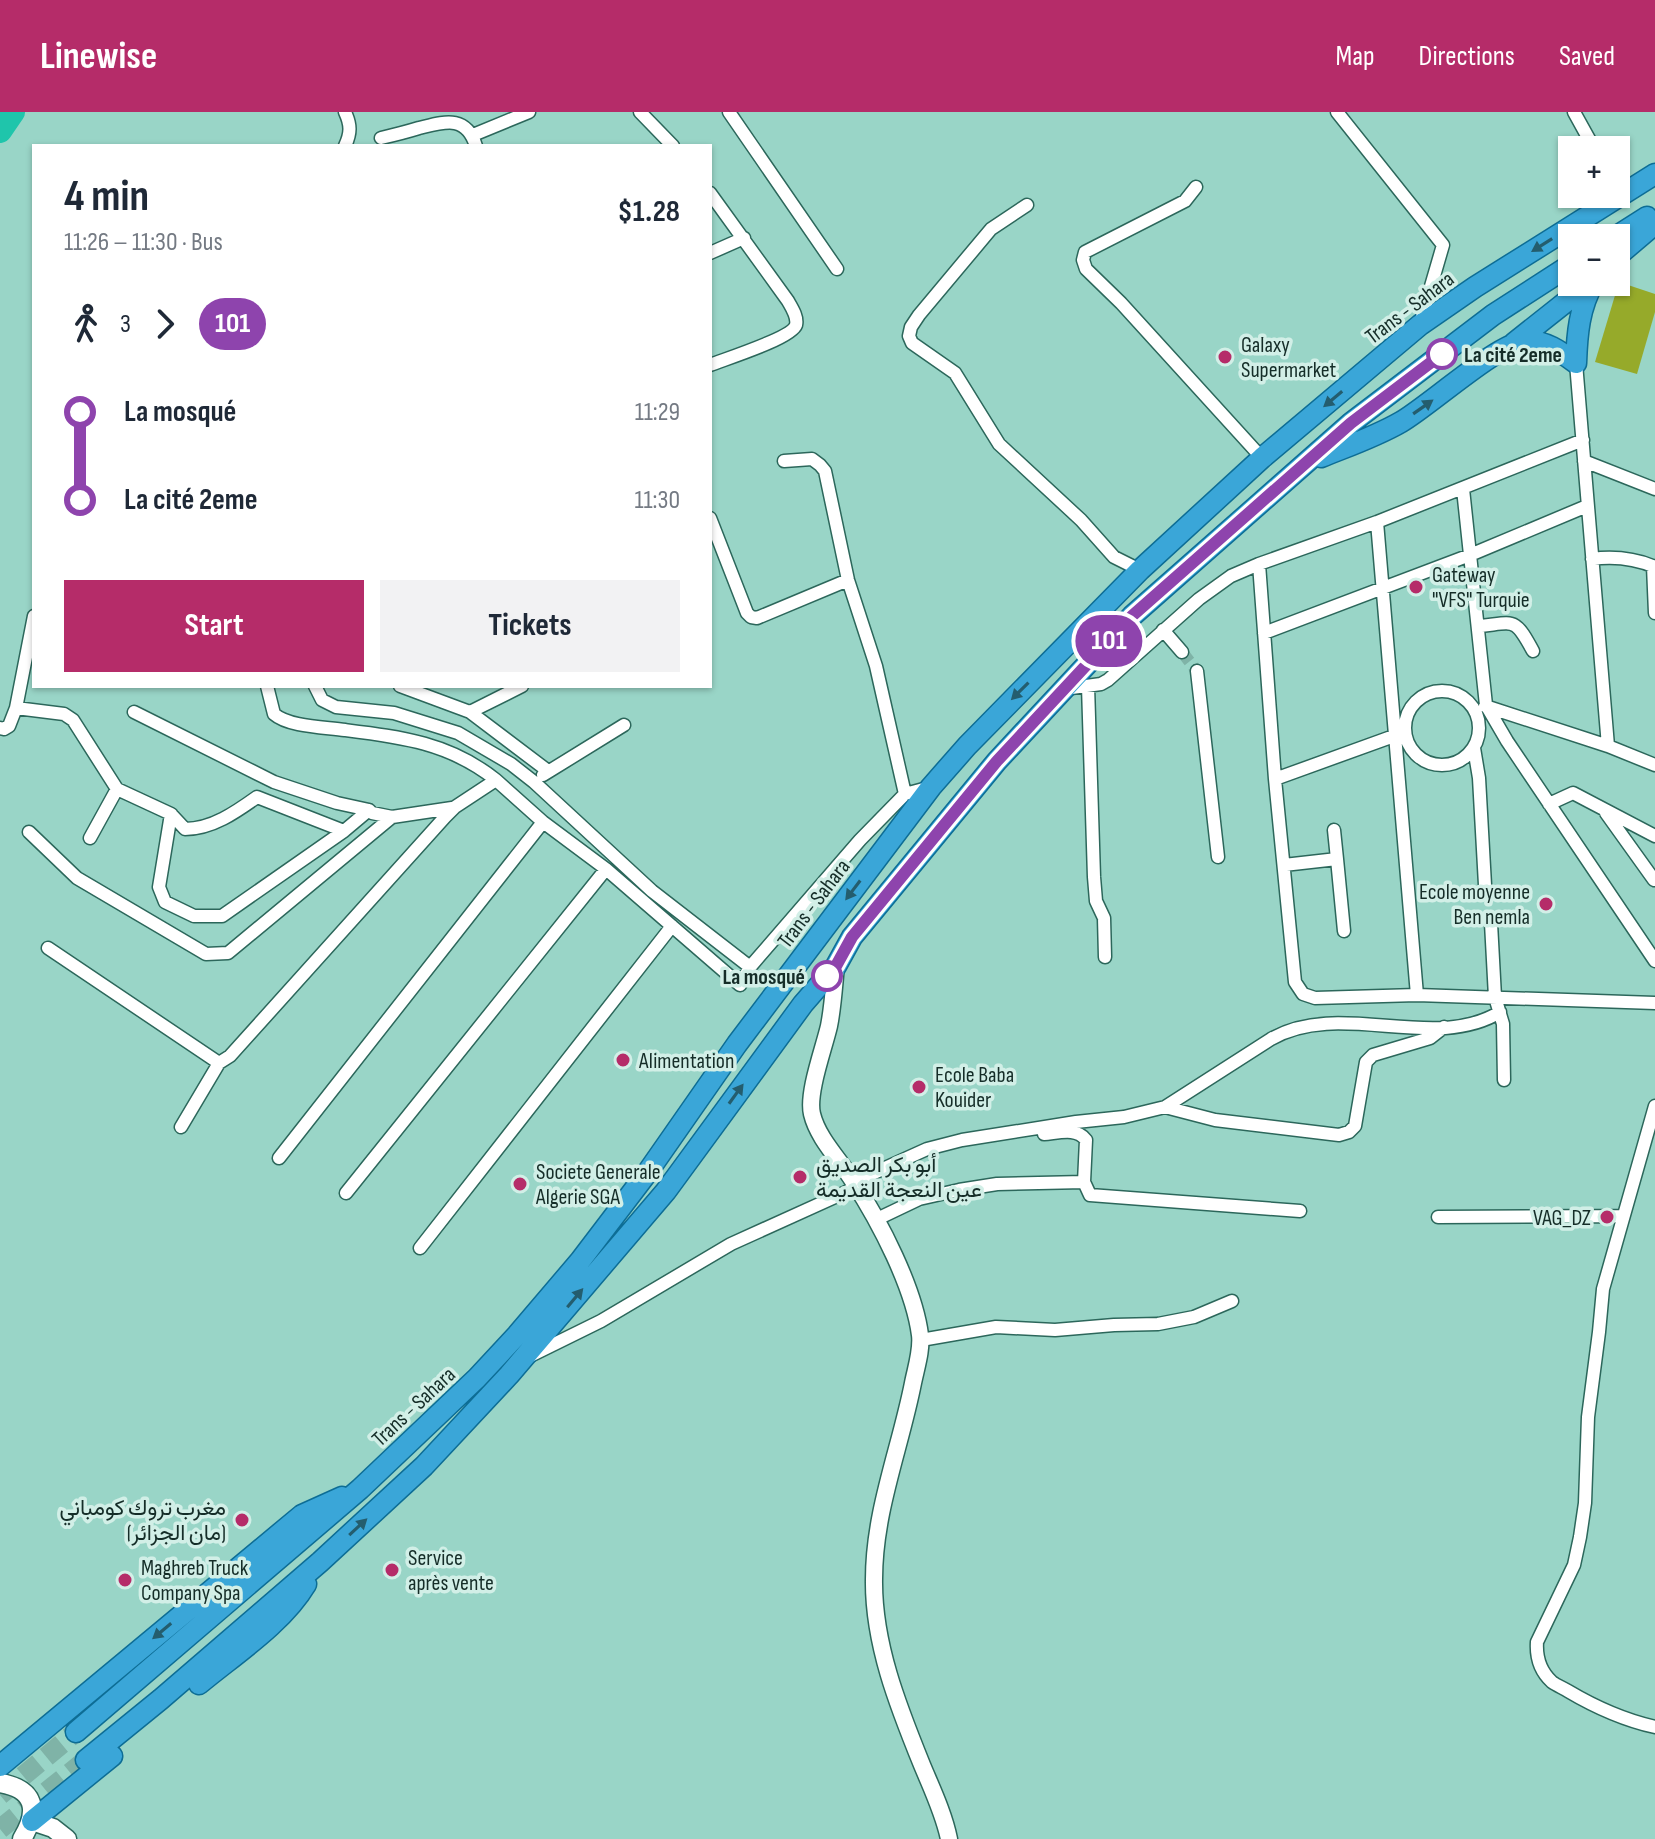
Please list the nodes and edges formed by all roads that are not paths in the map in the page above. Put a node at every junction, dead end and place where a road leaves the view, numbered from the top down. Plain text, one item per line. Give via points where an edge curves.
1 (345, 112) edge
2 (529, 112) edge
3 (640, 112) edge
4 (729, 112) edge
5 (1337, 112) edge
6 (1574, 112) edge
7 (1587, 136) edge
8 (381, 138) dead end
9 (475, 141) edge
10 (346, 144) edge
11 (671, 144) edge
12 (1655, 174) edge
13 (1630, 183) edge
14 (1196, 187) dead end
15 (712, 196) edge
16 (1027, 205) dead end
17 (1589, 208) edge
18 (1655, 212) edge
19 (1655, 224) edge
20 (1630, 228) edge
21 (744, 238) junction
22 (1630, 245) edge
23 (712, 252) edge
24 (837, 269) dead end
25 (1558, 273) edge
26 (1574, 296) edge
27 (1586, 296) edge
28 (1420, 325) junction
29 (1514, 343) junction
30 (1576, 363) junction
31 (712, 364) edge
32 (1583, 440) junction
33 (1262, 458) junction
34 (784, 461) dead end
35 (1584, 461) junction
36 (1302, 465) junction
37 (1463, 489) junction
38 (1655, 489) edge
39 (1587, 506) junction
40 (1377, 522) junction
41 (712, 523) edge
42 (1470, 555) junction
43 (1592, 559) junction
44 (1259, 564) junction
45 (1654, 567) edge
46 (1140, 570) junction
47 (848, 580) junction
48 (1382, 588) junction
49 (1655, 613) edge
50 (32, 626) edge
51 (1478, 626) junction
52 (1163, 630) junction
53 (1264, 633) junction
54 (1533, 651) dead end
55 (1182, 652) tunnel mouth
56 (1197, 671) tunnel mouth
57 (1088, 686) junction
58 (268, 688) edge
59 (316, 688) edge
60 (405, 688) edge
61 (518, 688) edge
62 (1064, 689) junction
63 (16, 708) junction
64 (1481, 708) junction
65 (134, 712) dead end
66 (470, 712) junction
67 (624, 725) dead end
68 (0, 728) edge
69 (1400, 732) junction
70 (1608, 746) junction
71 (1474, 748) junction
72 (1655, 765) edge
73 (548, 771) junction
74 (1275, 779) junction
75 (496, 780) junction
76 (534, 782) junction
77 (931, 787) junction
78 (117, 789) junction
79 (905, 794) junction
80 (1549, 804) junction
81 (455, 807) junction
82 (1602, 809) junction
83 (369, 810) junction
84 (171, 814) junction
85 (392, 817) junction
86 (543, 822) junction
87 (1334, 830) dead end
88 (344, 831) junction
89 (29, 832) dead end
90 (1655, 836) edge
91 (90, 838) dead end
92 (1218, 857) dead end
93 (1337, 859) junction
94 (1284, 865) junction
95 (606, 869) junction
96 (1655, 879) edge
97 (1485, 885) dead end
98 (1491, 923) dead end
99 (672, 926) junction
100 (1344, 931) dead end
101 (48, 948) dead end
102 (1105, 957) dead end
103 (1655, 961) edge
104 (836, 966) junction
105 (750, 967) junction
106 (1417, 995) junction
107 (1495, 997) junction
108 (1655, 1003) edge
109 (1500, 1012) junction
110 (1444, 1027) junction
111 (219, 1063) junction
112 (1504, 1080) dead end
113 (1655, 1106) edge
114 (1165, 1107) junction
115 (181, 1127) dead end
116 (981, 1137) junction
117 (279, 1158) dead end
118 (1084, 1182) junction
119 (856, 1185) junction
120 (346, 1193) dead end
121 (1300, 1211) dead end
122 (1623, 1216) junction
123 (1438, 1217) dead end
124 (875, 1220) junction
125 (420, 1248) dead end
126 (1232, 1301) dead end
127 (921, 1340) junction
128 (523, 1359) junction
129 (360, 1489) junction
130 (320, 1562) junction
131 (1655, 1727) edge
132 (76, 1732) tunnel mouth
133 (86, 1760) tunnel mouth
134 (0, 1766) edge
135 (0, 1783) edge
136 (27, 1830) edge
137 (67, 1839) edge
138 (949, 1839) edge

1 - 10 street via 350,122
2 - 9 street
3 - 11 street
4 - 24 street
5 - 28 street via 1443,245
6 - 7 street
8 - 9 street via 452,121 465,127
12 - 13 highway, Trans - Sahara
14 - 33 street via 1185,201 1085,252 1083,260
15 - 21 street
16 - 46 street via 991,229 919,315 909,336 955,373 999,444 1114,557
17 -> 28 highway, Trans - Sahara
18 - 20 highway
19 - 22 highway
21 - 23 street
21 - 31 street via 797,322 777,339
25 - 36 highway, Trans - Sahara via 1493,315
26 - 29 highway
27 - 30 highway
28 -> 33 highway, Trans - Sahara
29 - 30 highway via 1544,343
36 -> 29 highway via 1402,421
30 - 32 street
32 - 35 street
32 - 37 street
33 - 46 highway, Trans - Sahara
34 - 47 street via 812,459 825,471
35 - 38 street
35 - 39 street
36 - 62 highway, Trans - Sahara via 1132,616
37 - 40 street
37 - 42 street
39 - 42 street
39 - 43 street
40 - 44 street
40 - 48 street
41 - 47 street via 751,617
42 - 48 street
42 - 51 street
43 - 45 street via 1612,556
43 - 70 street
44 - 52 street via 1231,576
44 - 53 street
45 - 49 street
46 -> 77 highway, Trans - Sahara
47 - 79 street via 876,666
48 - 53 street
48 - 69 street
50 - 63 street
51 - 54 street via 1513,623
51 - 64 street
52 - 55 street
52 - 57 street via 1108,680
53 - 74 street
56 - 92 street
57 - 62 street
57 - 102 street via 1094,877 1104,918
58 - 75 street via 274,714 286,722 439,747
59 - 76 street via 322,700 336,707 394,713 458,733
60 - 66 street
61 - 66 street
62 - 104 highway, Trans - Sahara via 997,761 852,937
63 - 68 street via 9,726
63 - 78 street via 64,714 73,720
64 - 69 street via 1448,691 1425,694 1408,711
64 - 70 street
64 - 71 street
64 - 80 street
65 - 83 street via 274,782
66 - 73 street
67 - 73 street
69 - 71 street via 1417,757 1441,766 1465,758
69 - 74 street
69 - 106 street
70 - 72 street
71 - 97 street
73 - 76 street
74 - 94 street
75 - 81 street
75 - 86 street
76 - 105 street via 652,891
77 - 79 street
77 -> 129 highway, Trans - Sahara via 580,1261 477,1378
78 - 84 street
78 - 91 street
79 - 105 street
80 - 82 street via 1573,793
80 - 103 street
81 - 85 street
81 - 111 street
82 - 90 street
82 - 96 street
83 - 85 street
83 - 88 street
84 - 88 street via 185,829 201,829 257,797
84 - 88 street via 159,887 165,902 194,916 222,916
85 - 89 street via 228,953 206,954 77,878
86 - 95 street
86 - 117 street
87 - 93 street
93 - 94 street
93 - 100 street
94 - 106 street via 1295,982 1303,994
95 - 99 street
95 - 120 street
98 - 107 street
99 - 105 street via 740,985
99 - 125 street
101 - 111 street
104 - 119 street via 811,1111
128 -> 104 highway, Trans - Sahara via 666,1191
106 - 107 street
107 - 108 street
107 - 109 street
109 - 110 street
109 - 112 street
110 - 114 street via 1302,1026 1271,1039
110 - 114 street via 1430,1038 1373,1055 1366,1062 1355,1126 1339,1135 1215,1120
111 - 115 street
113 - 122 street
114 - 116 street
116 - 118 street via 1081,1134 1086,1140
116 - 119 street via 927,1149
118 - 121 street via 1090,1195
118 - 124 street via 959,1190 919,1199
119 - 124 street
119 - 128 street via 731,1244 601,1321
122 - 123 street
122 - 131 street via 1600,1307 1580,1537 1574,1565 1536,1654 1552,1682 1587,1703
124 - 127 street via 916,1308
126 - 127 street via 1194,1317 1158,1324 1055,1330 996,1327
127 - 138 street via 884,1497 873,1582 887,1668
130 -> 128 highway, Trans - Sahara via 424,1466
129 - 132 highway, Trans - Sahara
129 -> 134 highway via 302,1515
130 - 133 highway, Trans - Sahara
130 - 136 highway via 283,1614
135 - 136 main road via 27,1796 33,1808
136 - 137 main road via 53,1828

